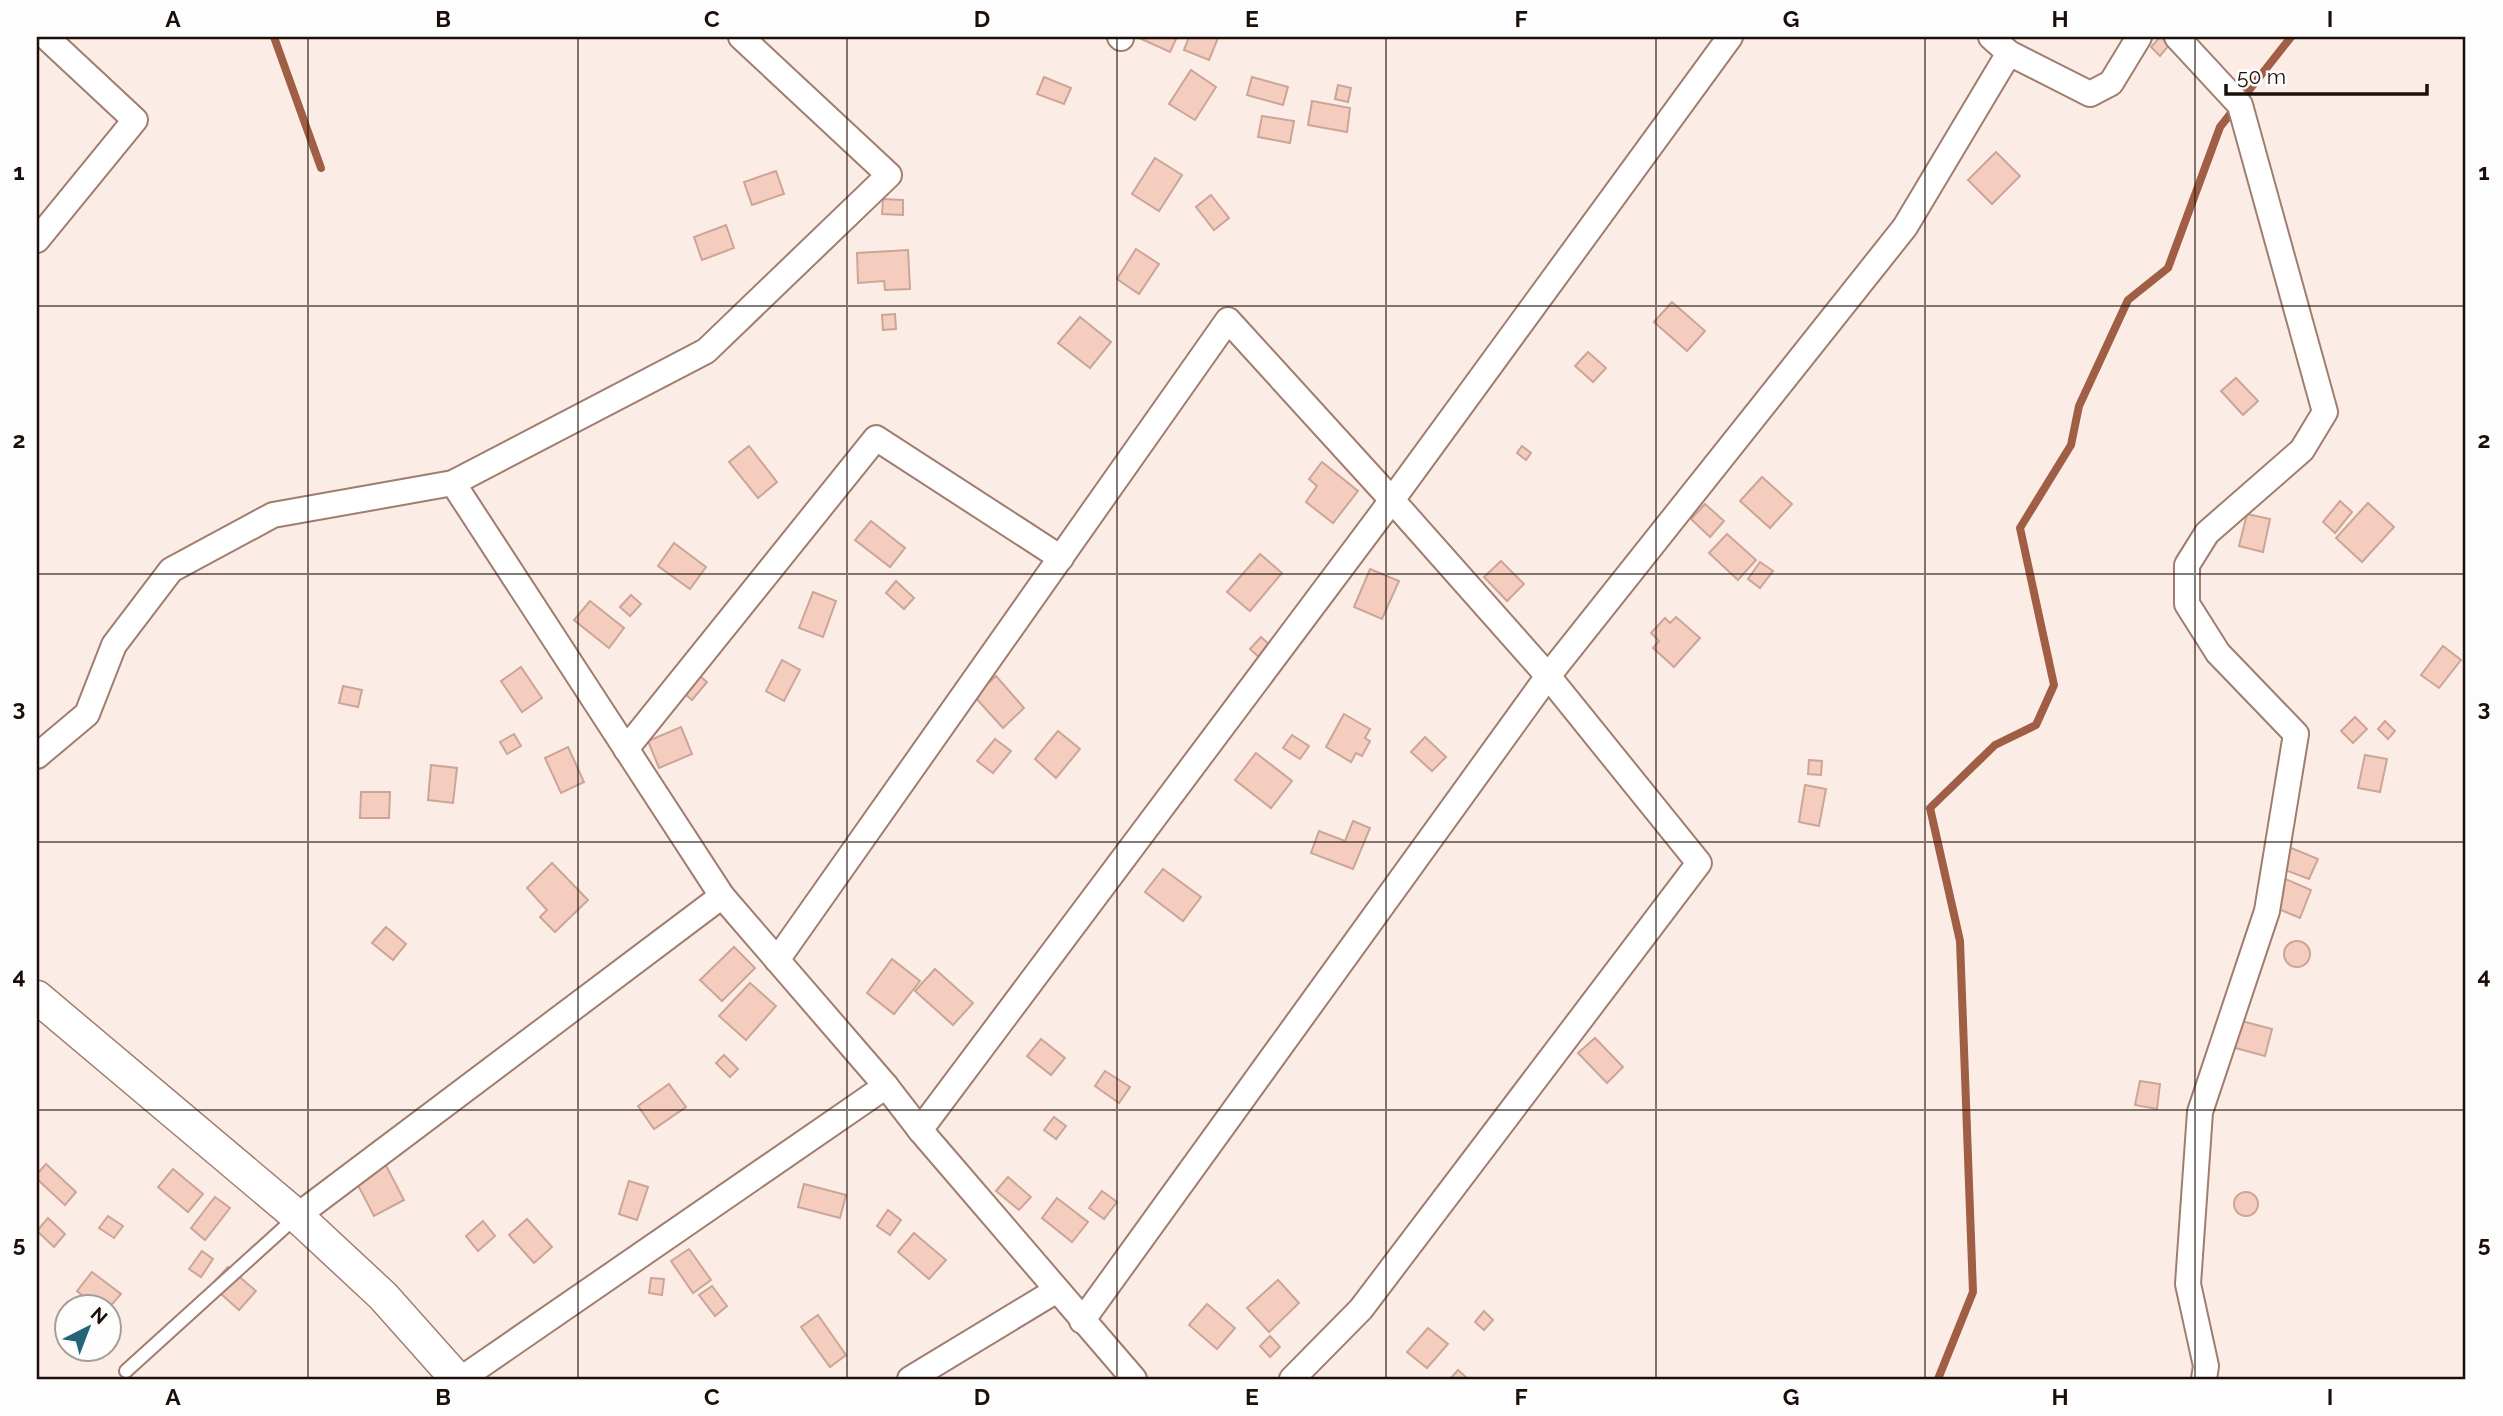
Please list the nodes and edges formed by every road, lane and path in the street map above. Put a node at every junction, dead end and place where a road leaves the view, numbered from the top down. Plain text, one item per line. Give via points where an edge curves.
1 (46, 37) edge
2 (741, 37) edge
3 (1730, 37) edge
4 (2139, 37) edge
5 (2177, 37) edge
6 (2000, 45) edge
7 (37, 240) edge
8 (453, 483) junction
9 (1392, 500) junction
10 (1061, 558) junction
11 (1548, 676) junction
12 (626, 749) junction
13 (37, 756) edge
14 (722, 896) junction
15 (778, 960) junction
16 (37, 997) edge
17 (886, 1086) junction
18 (920, 1130) junction
19 (297, 1216) junction
20 (1057, 1290) junction
21 (1082, 1321) junction
22 (127, 1371) dead end
23 (459, 1379) edge
24 (910, 1379) edge
25 (1134, 1379) edge
26 (1292, 1379) edge
27 (2204, 1379) edge

1 - 7 street via 135,120
2 - 8 street via 889,175 706,351
3 - 9 street
4 - 6 street via 2111,83 2090,94
5 - 27 street via 2239,105 2325,412 2302,450 2207,533 2187,565 2187,604 2218,653 2296,734 2267,911 2200,1112 2188,1284 2206,1366
6 - 11 street via 1905,227
8 - 12 street
8 - 13 street via 273,515 171,570 114,645 87,714
9 - 10 street via 1228,320
9 - 11 street
9 - 18 street
10 - 12 street via 876,438
10 - 15 street
11 - 21 street
11 - 26 street via 1699,863 1361,1309
12 - 14 street
14 - 15 street
14 - 19 street
15 - 17 street
16 - 19 street
17 - 18 street
17 - 23 street
18 - 20 street
19 - 22 lane
19 - 23 street via 383,1296
20 - 21 street
20 - 24 street
21 - 25 street

